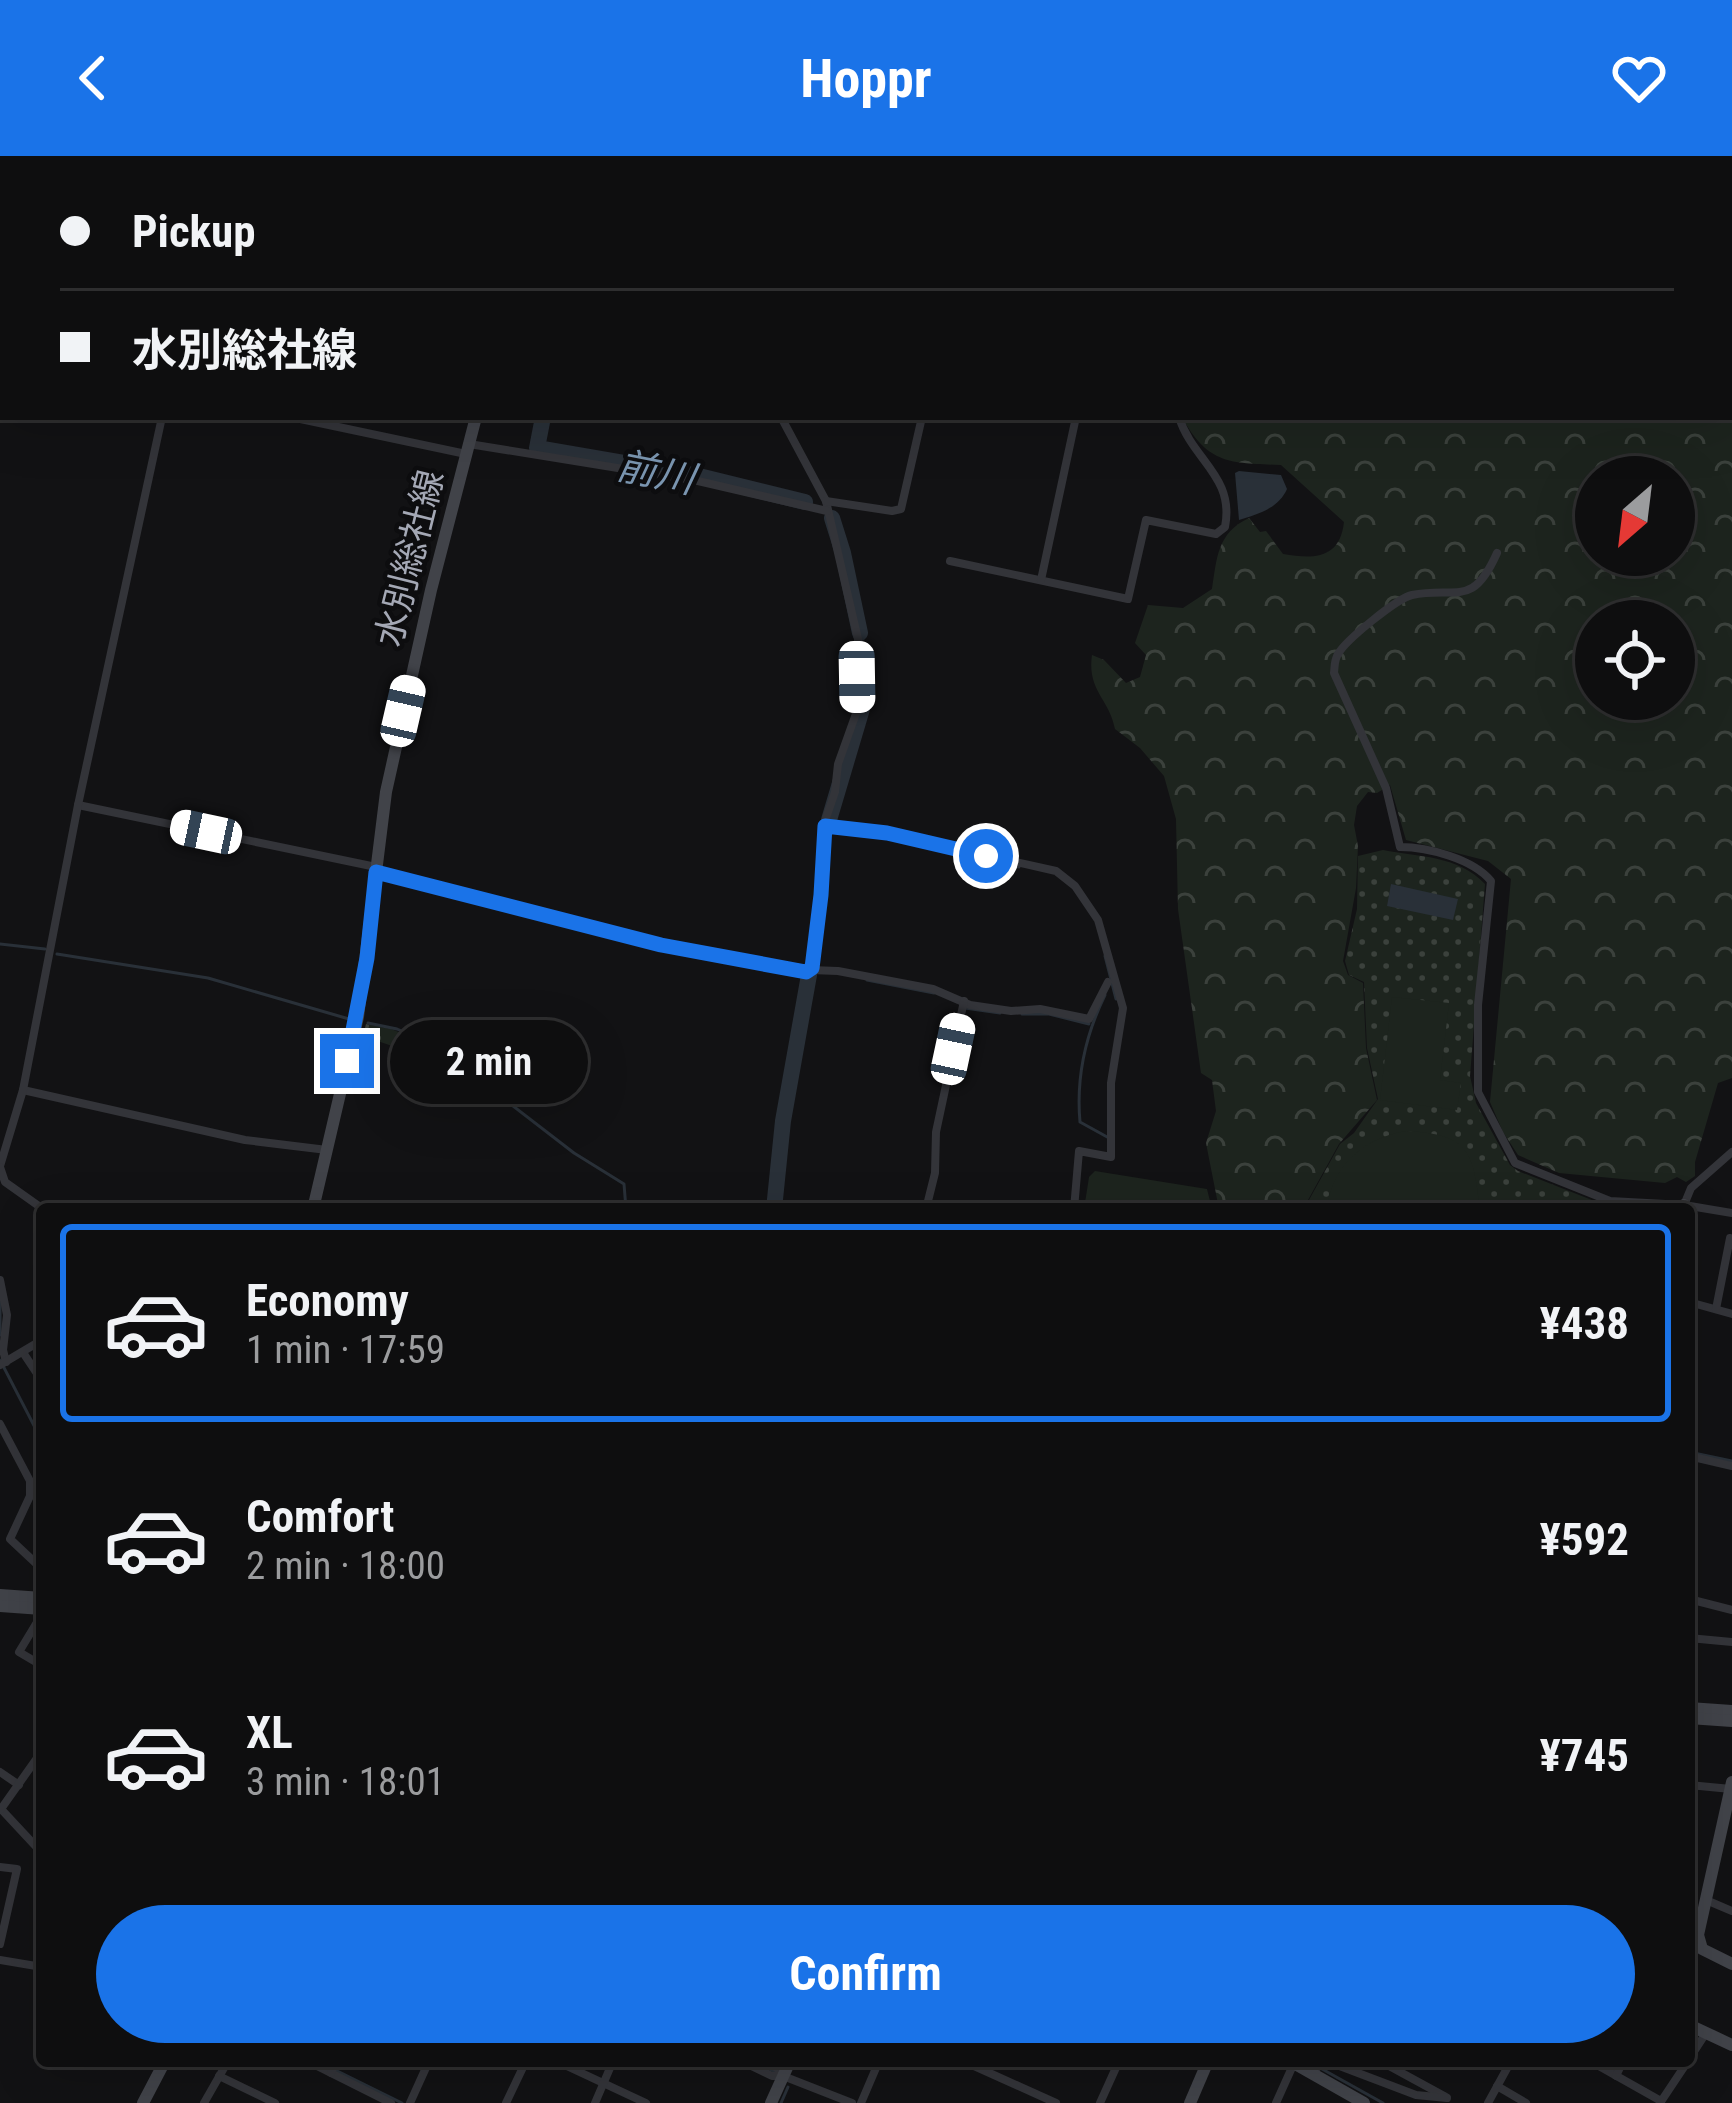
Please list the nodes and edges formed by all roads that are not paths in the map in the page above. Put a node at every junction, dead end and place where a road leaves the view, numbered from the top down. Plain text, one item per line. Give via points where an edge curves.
1 (161, 420) edge
2 (308, 420) edge
3 (475, 420) edge
4 (783, 420) edge
5 (921, 420) edge
6 (1075, 420) edge
7 (1180, 420) edge
8 (468, 449) junction
9 (826, 506) junction
10 (1498, 553) dead end
11 (950, 561) dead end
12 (1041, 580) junction
13 (78, 806) junction
14 (825, 826) junction
15 (377, 869) junction
16 (812, 968) junction
17 (1108, 982) dead end
18 (964, 1001) junction
19 (23, 1090) junction
20 (327, 1150) junction
21 (1732, 1152) edge
22 (0, 1165) edge
23 (36, 1203) edge
24 (314, 1203) edge
25 (928, 1203) edge
26 (1074, 1203) edge
27 (1635, 1203) edge
28 (1685, 1203) edge
29 (1695, 1208) edge
30 (1732, 1213) edge
31 (1731, 1234) edge
32 (0, 1280) edge
33 (1726, 1287) edge
34 (1695, 1304) edge
35 (1716, 1309) junction
36 (1732, 1314) edge
37 (36, 1345) edge
38 (24, 1354) junction
39 (2, 1364) edge
40 (36, 1372) edge
41 (0, 1424) edge
42 (1695, 1457) edge
43 (1732, 1466) edge
44 (36, 1563) edge
45 (0, 1595) edge
46 (36, 1598) edge
47 (1695, 1601) edge
48 (0, 1606) edge
49 (36, 1610) edge
50 (1732, 1610) edge
51 (36, 1622) edge
52 (1695, 1639) edge
53 (1732, 1642) edge
54 (36, 1662) edge
55 (1695, 1708) edge
56 (1732, 1711) edge
57 (1695, 1718) edge
58 (1732, 1721) edge
59 (36, 1760) edge
60 (0, 1772) edge
61 (20, 1785) junction
62 (1695, 1785) edge
63 (1731, 1786) edge
64 (2, 1808) edge
65 (36, 1846) edge
66 (0, 1867) edge
67 (1706, 1900) junction
68 (1732, 1911) edge
69 (1695, 1943) edge
70 (0, 1944) edge
71 (1695, 1947) edge
72 (0, 1960) edge
73 (1732, 1964) edge
74 (36, 1966) edge
75 (1695, 2028) edge
76 (1706, 2033) junction
77 (1732, 2045) edge
78 (1695, 2050) edge
79 (162, 2067) edge
80 (224, 2067) edge
81 (425, 2067) edge
82 (523, 2067) edge
83 (569, 2067) edge
84 (611, 2067) edge
85 (753, 2067) edge
86 (775, 2067) edge
87 (787, 2067) edge
88 (876, 2067) edge
89 (976, 2067) edge
90 (1116, 2067) edge
91 (1205, 2067) edge
92 (1290, 2067) edge
93 (1309, 2067) edge
94 (1320, 2067) edge
95 (1342, 2067) edge
96 (1390, 2067) edge
97 (1507, 2067) edge
98 (1600, 2067) edge
99 (1620, 2067) edge
100 (1684, 2067) edge
101 (333, 2068) edge
102 (1316, 2069) junction
103 (219, 2076) junction
104 (783, 2076) junction
105 (1616, 2076) junction
106 (604, 2083) junction
107 (1497, 2086) junction
108 (1448, 2101) edge
109 (1661, 2102) edge
110 (143, 2103) edge
111 (204, 2103) edge
112 (275, 2103) edge
113 (391, 2103) edge
114 (410, 2103) edge
115 (506, 2103) edge
116 (595, 2103) edge
117 (646, 2103) edge
118 (771, 2103) edge
119 (857, 2103) edge
120 (1056, 2103) edge
121 (1100, 2103) edge
122 (1190, 2103) edge
123 (1276, 2103) edge
124 (1364, 2103) edge
125 (1488, 2103) edge
126 (1526, 2103) edge

1 - 13 street
2 - 8 street
3 - 8 main road, 水別総社線
4 - 9 street
5 - 9 street via 901,509
6 - 12 street
7 - 12 street via 1222,484 1221,532 1145,520 1128,599
8 - 9 street
8 - 15 main road, 水別総社線 via 403,711
9 - 14 street via 858,639 858,708
10 - 27 street via 1460,595 1412,595 1393,605 1344,647 1334,673 1386,788 1400,848 1430,849 1489,876 1476,1065 1478,1092 1502,1143 1522,1168
11 - 12 street
13 - 15 street
13 - 19 street
14 - 16 street
14 - 26 street via 1056,871 1086,902 1124,1015 1112,1083 1112,1157 1079,1151
15 - 16 street via 661,945
15 - 20 main road, 水別総社線 via 358,1016
16 - 18 street
17 - 18 street via 1089,1019
18 - 25 street
19 - 20 street via 222,1136
19 - 22 street
20 - 24 main road, 水別総社線
21 - 28 street via 1691,1188
22 - 23 street via 5,1181
29 - 30 street
31 - 33 street
32 - 39 street via 7,1315
33 - 35 street
34 - 35 street
35 - 36 street
37 - 38 street
38 - 39 street
38 - 40 street
41 - 44 street via 30,1481 10,1539
42 - 43 street
45 - 46 main road
47 - 50 street
48 - 49 main road
51 - 54 street via 19,1652
52 - 53 street
55 - 56 main road
57 - 58 main road
59 - 61 street
60 - 61 street
61 - 64 street
62 - 63 street
63 - 67 main road
64 - 65 street
66 - 70 street via 16,1869
67 - 68 street
67 - 69 main road
71 - 73 main road
72 - 74 street
75 - 76 main road
76 - 77 main road
76 - 78 street
79 - 110 main road
80 - 103 street
81 - 114 street
82 - 115 street
83 - 106 street
84 - 106 street
85 - 104 street
86 - 104 street
87 - 104 main road
88 - 119 street
89 - 120 street
90 - 121 street
91 - 122 main road
92 - 123 street
93 - 102 main road
94 - 102 street
95 - 108 street
96 - 108 street
97 - 107 street
98 - 105 street
99 - 105 street
100 - 109 street
101 - 113 street
102 - 124 main road
103 - 111 street
103 - 112 street
104 - 118 main road
104 - 119 street
105 - 109 street
106 - 116 street
106 - 117 street
107 - 125 street
107 - 126 street

